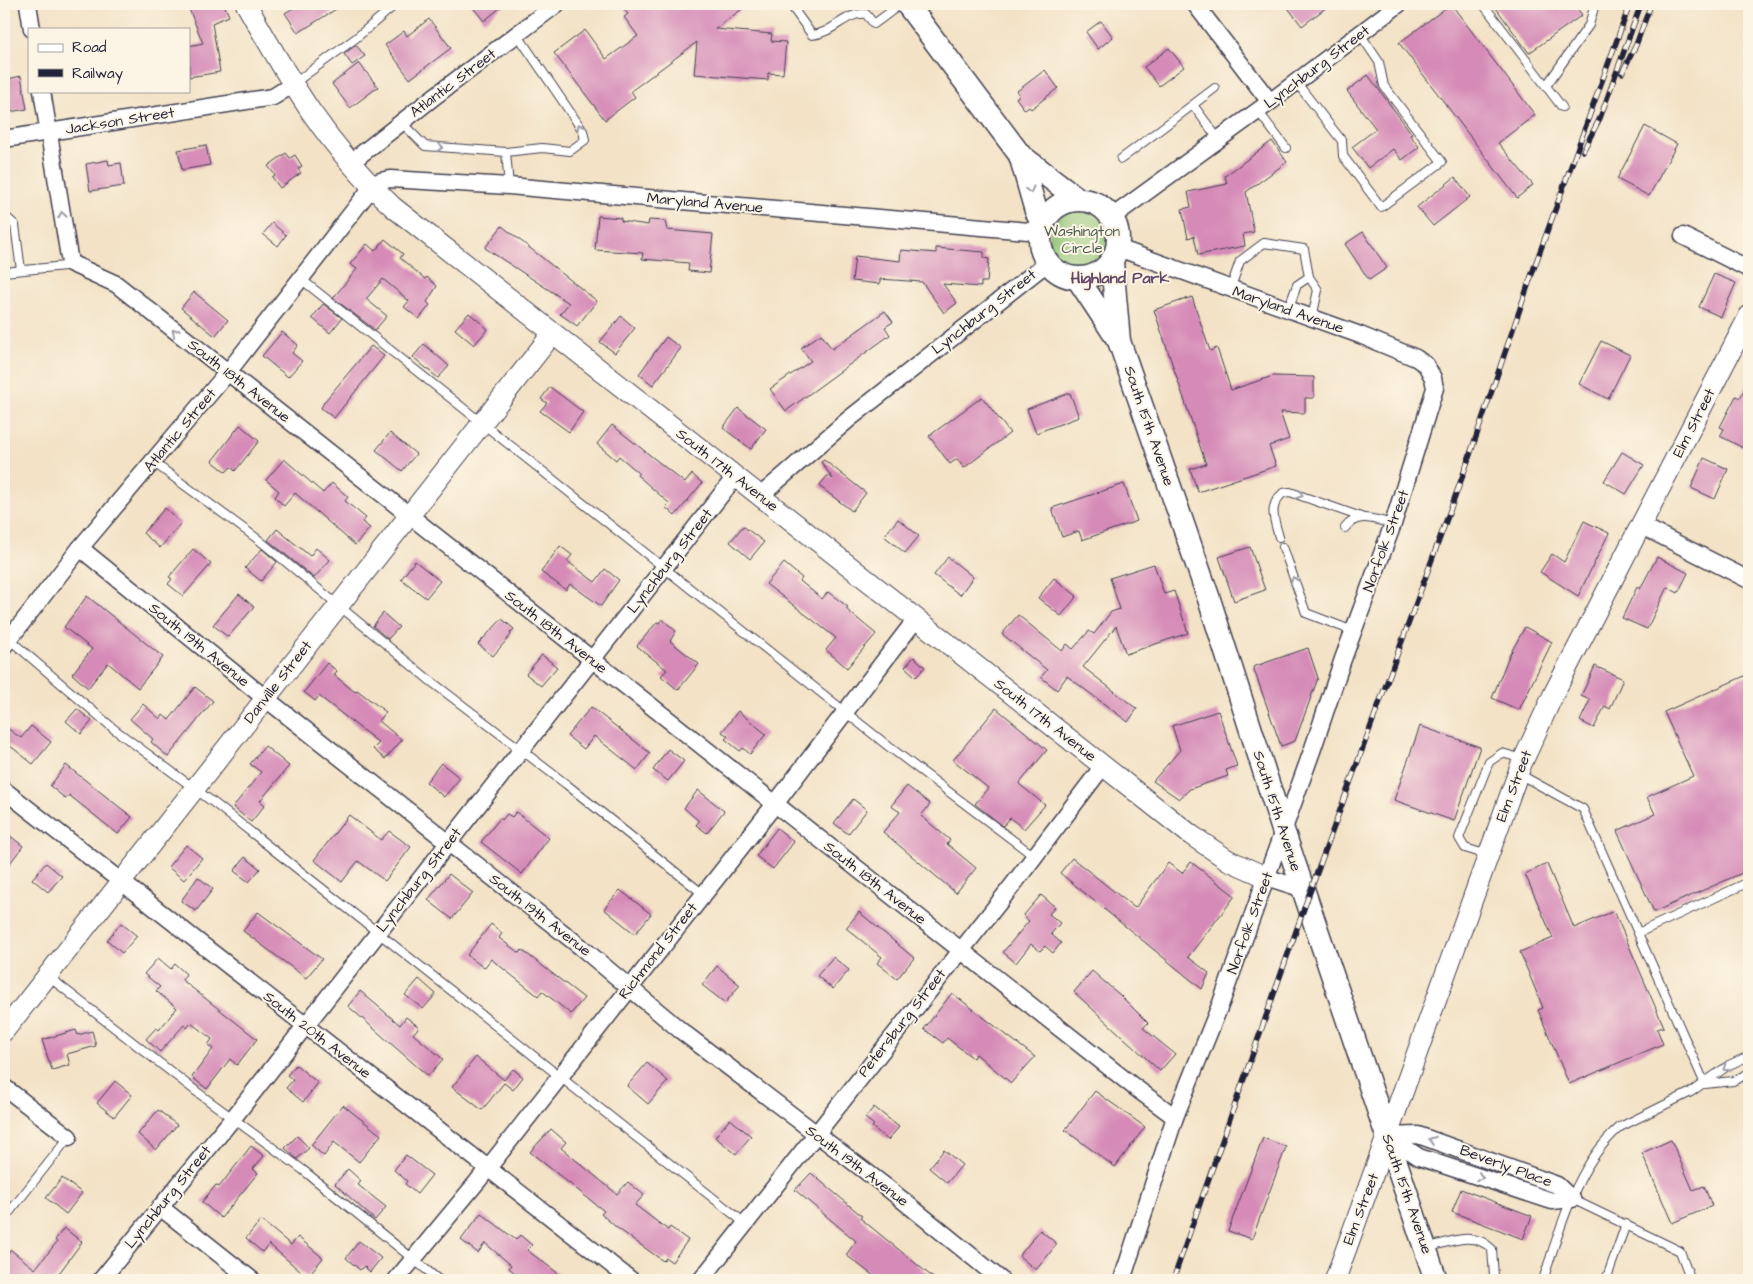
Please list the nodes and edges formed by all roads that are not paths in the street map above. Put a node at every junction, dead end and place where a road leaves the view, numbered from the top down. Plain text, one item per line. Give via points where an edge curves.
1 (28, 4) edge
2 (246, 4) edge
3 (396, 4) edge
4 (557, 4) edge
5 (790, 4) edge
6 (900, 4) edge
7 (907, 4) edge
8 (1195, 4) edge
9 (1399, 4) edge
10 (1483, 4) edge
11 (1594, 4) edge
12 (32, 28) edge
13 (517, 34) junction
14 (1360, 34) junction
15 (1296, 82) junction
16 (292, 86) junction
17 (1546, 86) junction
18 (1215, 88) dead end
19 (42, 92) edge
20 (1193, 105) junction
21 (1264, 107) junction
22 (1562, 107) dead end
23 (401, 122) junction
24 (48, 132) junction
25 (4, 139) edge
26 (1219, 140) junction
27 (1286, 148) dead end
28 (506, 152) junction
29 (1020, 155) junction
30 (1121, 159) dead end
31 (350, 164) junction
32 (508, 186) junction
33 (372, 187) junction
34 (1078, 199) junction
35 (4, 215) edge
36 (1112, 217) junction
37 (1041, 228) junction
38 (1683, 236) dead end
39 (1115, 255) junction
40 (70, 263) junction
41 (1047, 263) junction
42 (1749, 269) edge
43 (22, 270) junction
44 (4, 272) edge
45 (1309, 277) junction
46 (301, 279) junction
47 (1078, 279) junction
48 (1230, 290) junction
49 (1288, 310) junction
50 (1749, 316) edge
51 (1312, 318) junction
52 (553, 333) junction
53 (1119, 341) junction
54 (228, 372) junction
55 (1434, 394) joint
56 (482, 423) junction
57 (153, 462) junction
58 (735, 477) junction
59 (760, 496) junction
60 (410, 515) junction
61 (1361, 517) junction
62 (1393, 524) junction
63 (1640, 525) junction
64 (1345, 528) dead end
65 (1279, 537) dead end
66 (1283, 547) dead end
67 (80, 548) junction
68 (666, 567) junction
69 (1749, 580) edge
70 (338, 606) junction
71 (916, 619) junction
72 (1353, 631) junction
73 (7, 643) edge
74 (592, 661) junction
75 (265, 698) junction
76 (847, 711) junction
77 (522, 750) junction
78 (1103, 766) junction
79 (1520, 766) junction
80 (194, 789) junction
81 (4, 790) edge
82 (775, 804) junction
83 (1283, 830) junction
84 (448, 843) junction
85 (1034, 856) junction
86 (1488, 856) junction
87 (1266, 877) junction
88 (121, 881) junction
89 (1749, 882) edge
90 (1303, 889) junction
91 (703, 894) junction
92 (1638, 933) junction
93 (377, 934) junction
94 (960, 950) junction
95 (47, 975) junction
96 (630, 988) junction
97 (305, 1026) junction
98 (4, 1030) edge
99 (1749, 1056) edge
100 (1749, 1073) edge
101 (559, 1077) junction
102 (1706, 1084) junction
103 (4, 1087) edge
104 (234, 1117) junction
105 (1175, 1117) junction
106 (816, 1135) junction
107 (1388, 1136) junction
108 (69, 1137) joint
109 (487, 1169) junction
110 (1572, 1199) junction
111 (160, 1207) junction
112 (4, 1219) edge
113 (746, 1224) junction
114 (1626, 1224) junction
115 (1425, 1249) junction
116 (413, 1259) junction
117 (101, 1280) edge
118 (252, 1280) edge
119 (396, 1280) edge
120 (439, 1280) edge
121 (631, 1280) edge
122 (701, 1280) edge
123 (1001, 1280) edge
124 (1122, 1280) edge
125 (1335, 1280) edge
126 (1436, 1280) edge
127 (1493, 1280) edge
128 (1543, 1280) edge
129 (1606, 1280) edge
130 (1692, 1280) edge

1 - 12 street
2 - 16 street, South 17th Avenue
3 - 16 lane
4 - 13 street, Atlantic Street
5 - 6 lane via 812,34 824,34 856,13 866,14 874,24
7 - 29 main road
8 - 21 street
9 - 14 street, Lynchburg Street
10 - 17 lane
11 - 17 lane via 1589,25
13 - 23 street, Atlantic Street
28 -> 13 lane via 542,148 570,151 585,140 583,131
14 - 15 street, Lynchburg Street
14 - 15 lane via 1379,62 1384,86 1442,162 1381,207 1343,156 1342,141
15 - 21 street, Lynchburg Street
16 - 24 street, Jackson Street via 273,97
16 - 31 street, South 17th Avenue
17 - 22 lane
18 - 20 lane
19 - 24 street
20 - 26 lane
20 - 30 lane
21 - 26 street, Lynchburg Street
21 - 27 lane
23 -> 28 lane via 426,146
23 - 31 street, Atlantic Street
24 - 25 street, Jackson Street
40 -> 24 street
26 - 36 street, Lynchburg Street
28 - 32 lane
29 - 34 main road
29 -> 37 main road
31 - 33 street, South 17th Avenue
32 - 33 street, Maryland Avenue via 390,179
32 - 37 street, Maryland Avenue
33 - 46 street, Atlantic Street
33 - 52 street, South 17th Avenue
34 - 36 main road via 1103,207
34 - 37 main road via 1056,207
35 - 43 lane via 15,225
36 - 39 main road via 1119,238
37 - 41 main road via 1040,243
38 - 42 street
39 - 47 main road via 1103,271
39 - 48 street, Maryland Avenue
39 - 53 main road, South 15th Avenue
40 - 43 lane
54 -> 40 street, South 18th Avenue via 116,284
41 - 47 main road via 1060,274
41 - 59 street, Lynchburg Street via 849,419
43 - 44 lane
45 - 48 lane via 1304,249 1264,244 1240,262
45 - 49 lane via 1297,285
45 - 51 lane via 1318,290
46 - 54 street, Atlantic Street
46 - 56 lane
47 - 53 main road, South 15th Avenue
48 - 49 street, Maryland Avenue
49 - 51 street, Maryland Avenue
50 - 63 street, Elm Street
51 - 55 street, Maryland Avenue via 1416,358 1426,365 1433,378
52 - 56 street, Danville Street
52 - 58 street, South 17th Avenue
53 - 83 main road, South 15th Avenue via 1208,596
54 - 57 street, Atlantic Street
54 - 60 street, South 18th Avenue
55 - 62 street, Norfolk Street
56 - 60 street, Danville Street
56 - 68 lane
57 - 67 street, Atlantic Street
57 - 70 lane via 258,540
58 - 59 street, South 17th Avenue
58 - 68 street, Lynchburg Street
59 - 71 street, South 17th Avenue
60 - 70 street, Danville Street
60 - 74 street, South 18th Avenue
61 - 62 lane
61 - 64 lane via 1351,520
65 -> 61 lane via 1272,514 1273,506 1283,493 1290,492
62 - 72 street, Norfolk Street
63 - 69 street
63 - 79 street, Elm Street
72 -> 66 lane via 1306,613
67 - 73 street, Atlantic Street
67 - 75 street, South 19th Avenue
68 - 74 street, Lynchburg Street
68 - 76 lane
70 - 75 street, Danville Street
70 - 77 lane
71 - 76 street, Richmond Street
71 - 78 street, South 17th Avenue
72 - 83 street, Norfolk Street
73 - 80 lane
74 - 77 street, Lynchburg Street
74 - 82 street, South 18th Avenue
75 - 80 street, Danville Street
75 - 84 street, South 19th Avenue
76 - 82 street, Richmond Street
76 - 85 lane via 888,746
77 - 84 street, Lynchburg Street
77 - 91 lane
78 - 85 street, Petersburg Street
78 - 87 street, South 17th Avenue via 1221,855
79 - 86 street, Elm Street
79 - 86 lane via 1502,753 1489,762 1459,838 1465,848
79 - 92 lane via 1583,809
80 - 88 street, Danville Street
80 - 93 lane
81 - 88 street, South 20th Avenue
82 - 91 street, Richmond Street
82 - 94 street, South 18th Avenue
83 - 87 street, Norfolk Street
83 - 90 main road, South 15th Avenue
84 - 93 street, Lynchburg Street
84 - 96 street, South 19th Avenue
85 - 94 street, Petersburg Street
86 - 107 street, Elm Street
87 - 90 street
87 - 105 street, Norfolk Street via 1221,1003
88 - 95 street, Danville Street
88 - 97 street, South 20th Avenue
89 - 92 lane
90 - 107 main road, South 15th Avenue
91 - 96 street, Richmond Street
92 - 102 lane
93 - 97 street, Lynchburg Street
93 - 101 lane
94 - 105 street, South 18th Avenue
94 - 106 street, Petersburg Street
95 - 98 street, Danville Street
95 - 104 lane via 189,1086
96 - 101 street, Richmond Street
96 - 106 street, South 19th Avenue
97 - 104 street, Lynchburg Street
97 - 109 street, South 20th Avenue
99 -> 102 lane via 1729,1065
100 - 102 lane via 1732,1081
101 - 109 street, Richmond Street
101 - 113 lane
102 - 110 lane via 1620,1127 1599,1148
103 - 108 street
104 - 111 street, Lynchburg Street
104 - 116 lane
105 - 124 street, Norfolk Street
106 - 113 street, Petersburg Street
106 - 123 street, South 19th Avenue
107 - 110 street, Beverly Place via 1418,1135 1557,1185
107 - 115 main road, South 15th Avenue
107 - 125 street, Elm Street
108 - 112 lane
109 - 116 street, Richmond Street
109 - 121 street, South 20th Avenue
110 - 114 lane
110 - 128 lane
111 - 117 street, Lynchburg Street
111 - 118 street
113 - 122 street, Petersburg Street
114 - 129 lane
114 - 130 lane via 1680,1250
115 - 126 main road, South 15th Avenue
115 - 127 lane via 1465,1238 1478,1239 1492,1249
116 - 119 street, Richmond Street
116 - 120 lane

